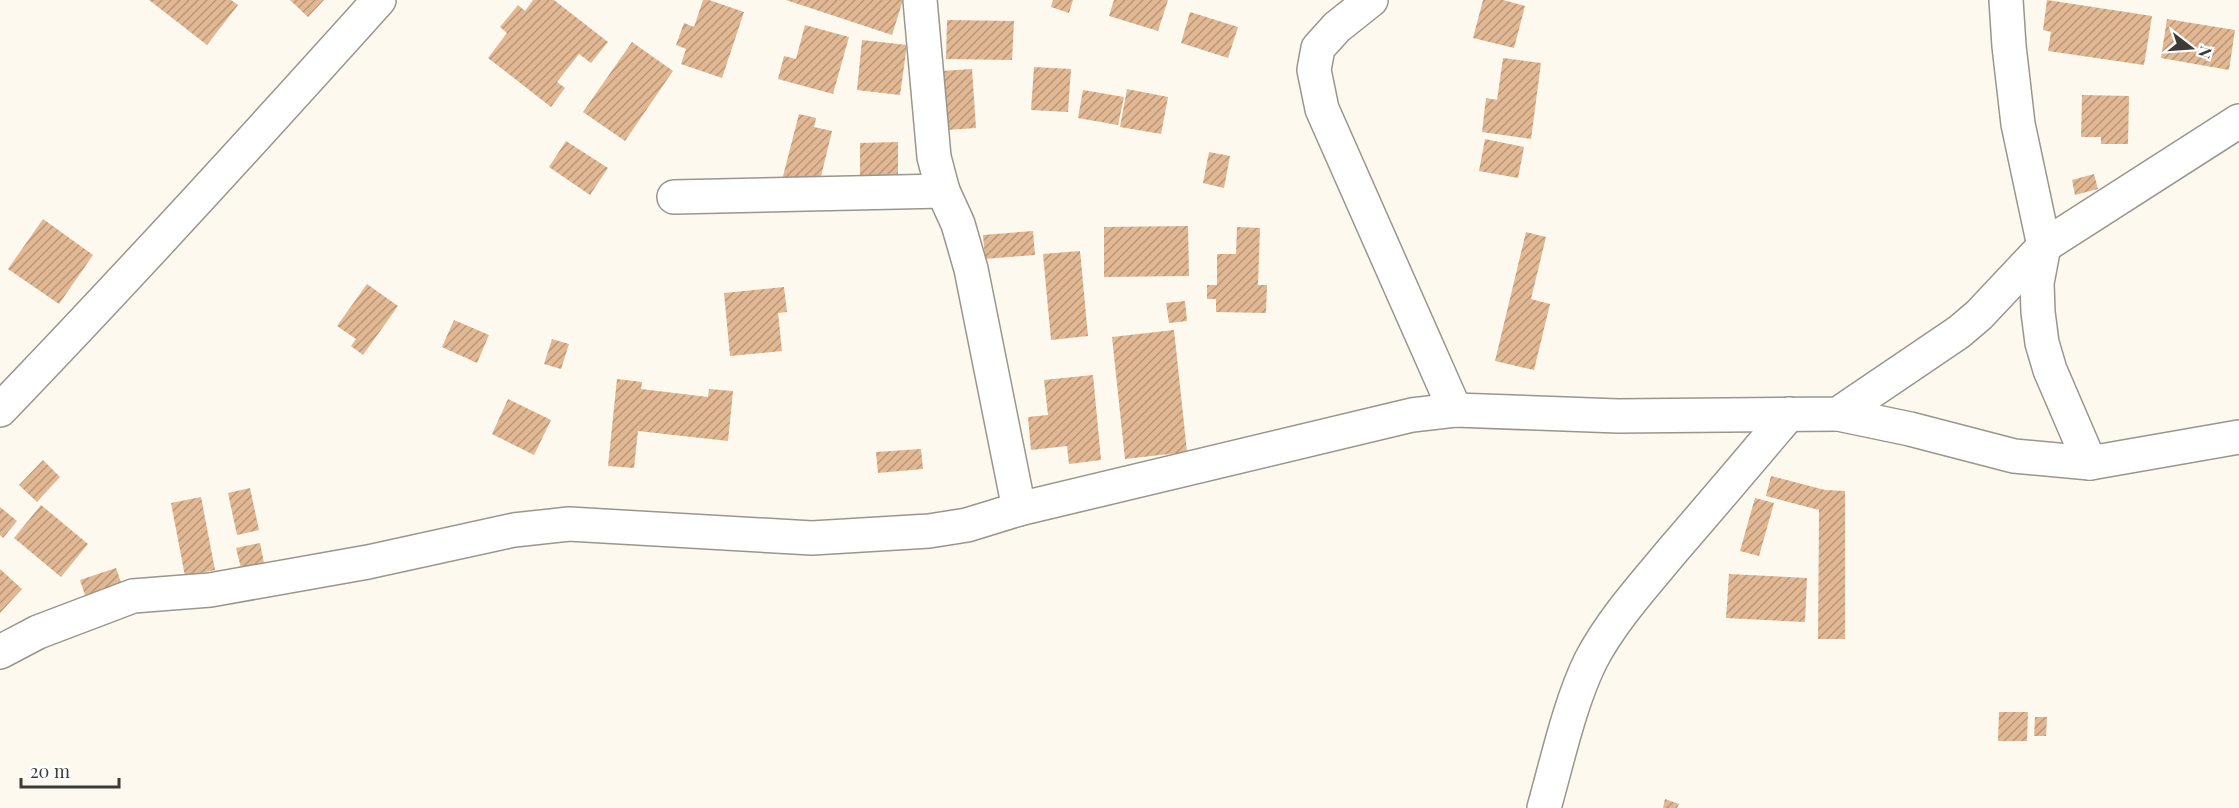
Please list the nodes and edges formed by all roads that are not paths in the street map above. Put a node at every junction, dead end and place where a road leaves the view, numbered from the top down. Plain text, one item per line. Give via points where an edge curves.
1 (379, 0) edge
2 (920, 0) edge
3 (1371, 0) edge
4 (2006, 0) edge
5 (2239, 121) edge
6 (943, 191) junction
7 (674, 197) dead end
8 (2044, 246) junction
9 (0, 410) edge
10 (1455, 410) junction
11 (1789, 414) junction
12 (1838, 414) junction
13 (2239, 437) edge
14 (2090, 463) junction
15 (1019, 509) junction
16 (0, 652) edge
17 (1545, 808) edge

1 - 9 street via 191,209
2 - 6 street via 934,157
3 - 10 street via 1318,48 1314,70 1322,109
4 - 8 street via 2018,124
5 - 8 street
6 - 7 street
6 - 15 street via 971,269
8 - 12 street via 1959,332
8 - 14 street via 2037,283 2042,343
10 - 11 street via 1618,416
10 - 15 street via 1412,415
11 - 12 street
11 - 17 street via 1604,637 1580,686
12 - 14 street via 2014,456
13 - 14 street
15 - 16 street via 967,525 874,536 812,538 569,524 514,530 368,562 210,590 133,596 38,632

